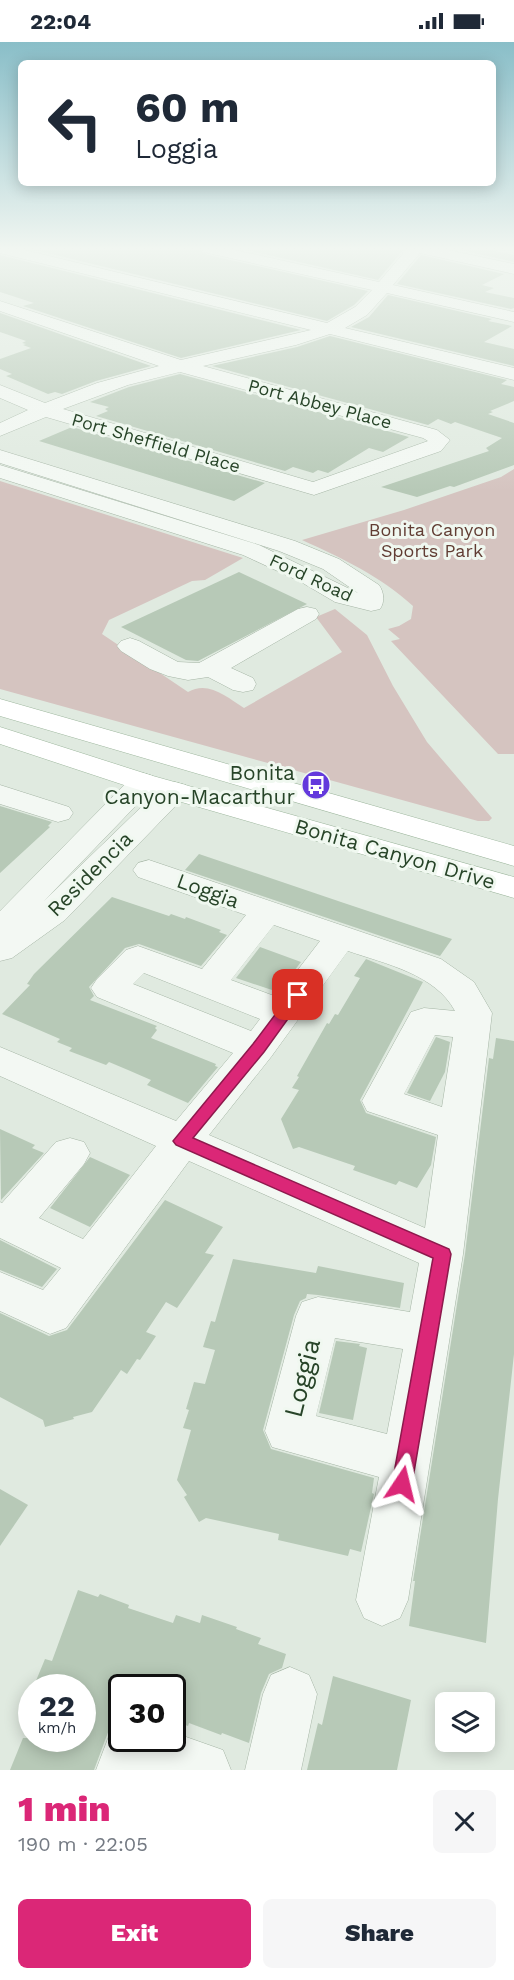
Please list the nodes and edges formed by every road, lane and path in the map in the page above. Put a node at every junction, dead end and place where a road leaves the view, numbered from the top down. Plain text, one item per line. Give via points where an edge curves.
1 (71, 330) edge
2 (325, 330) edge
3 (337, 330) edge
4 (181, 366) junction
5 (513, 374) edge
6 (0, 391) edge
7 (44, 411) junction
8 (0, 430) edge
9 (0, 456) edge
10 (0, 471) edge
11 (314, 489) joint
12 (307, 614) dead end
13 (130, 646) dead end
14 (211, 668) junction
15 (243, 684) dead end
16 (0, 707) edge
17 (0, 735) edge
18 (143, 782) junction
19 (175, 791) junction
20 (0, 794) edge
21 (58, 813) dead end
22 (337, 815) junction
23 (514, 841) edge
24 (514, 856) edge
25 (149, 870) dead end
26 (61, 885) junction
27 (514, 888) edge
28 (514, 906) edge
29 (267, 912) junction
30 (0, 933) edge
31 (340, 937) junction
32 (0, 950) edge
33 (208, 985) junction
34 (284, 1014) junction
35 (473, 1026) junction
36 (258, 1048) junction
37 (0, 1061) edge
38 (458, 1127) junction
39 (182, 1141) junction
40 (70, 1153) dead end
41 (4, 1222) edge
42 (442, 1254) junction
43 (90, 1262) junction
44 (0, 1290) edge
45 (428, 1334) junction
46 (406, 1461) junction
47 (382, 1600) dead end
48 (290, 1694) dead end
49 (124, 1770) edge
50 (203, 1770) edge
51 (273, 1770) edge

1 - 4 street, Port Abbey Place
2 - 4 street
3 - 5 street
4 - 7 street via 120,381
4 - 11 street, Port Abbey Place via 430,434 440,440 434,447
6 - 7 street, Port Sheffield Place
7 - 8 street
7 - 11 street, Port Sheffield Place
9 - 10 street, Ford Road via 315,557 370,590 370,604 344,597 251,550
12 - 14 street
13 - 14 street via 174,672
14 - 15 street
16 - 22 main road, Bonita Canyon Drive
17 - 18 main road, Bonita Canyon Drive
18 - 19 main road, Bonita Canyon Drive
18 - 22 main road via 163,776 197,777
18 - 26 street, Residencia
19 - 22 main road, Bonita Canyon Drive
19 - 26 street, Residencia
20 - 21 street
22 - 23 main road via 455,826
22 - 24 main road, Bonita Canyon Drive
22 - 27 main road, Bonita Canyon Drive
22 - 28 main road via 371,861
25 - 29 street, Loggia
26 - 30 street, Residencia via 26,902
26 - 32 street, Residencia via 38,924
29 - 31 street, Loggia
29 - 33 street, Loggia
31 - 34 street
31 - 35 street, Loggia via 429,967 462,991 474,1013
33 - 34 street
33 - 36 street via 138,958 109,988
34 - 36 street
35 - 38 street, Loggia
35 - 38 street via 424,1021 381,1101
36 - 39 street
37 - 39 street
38 - 42 street, Loggia
39 - 42 street
39 - 43 street
40 - 41 street
41 - 43 street
42 - 45 street, Loggia
43 - 44 street via 50,1315
45 - 46 street, Loggia
45 - 46 street, Loggia via 318,1316 289,1431
46 - 47 street, Loggia
48 - 51 street
49 - 50 street via 132,1748

